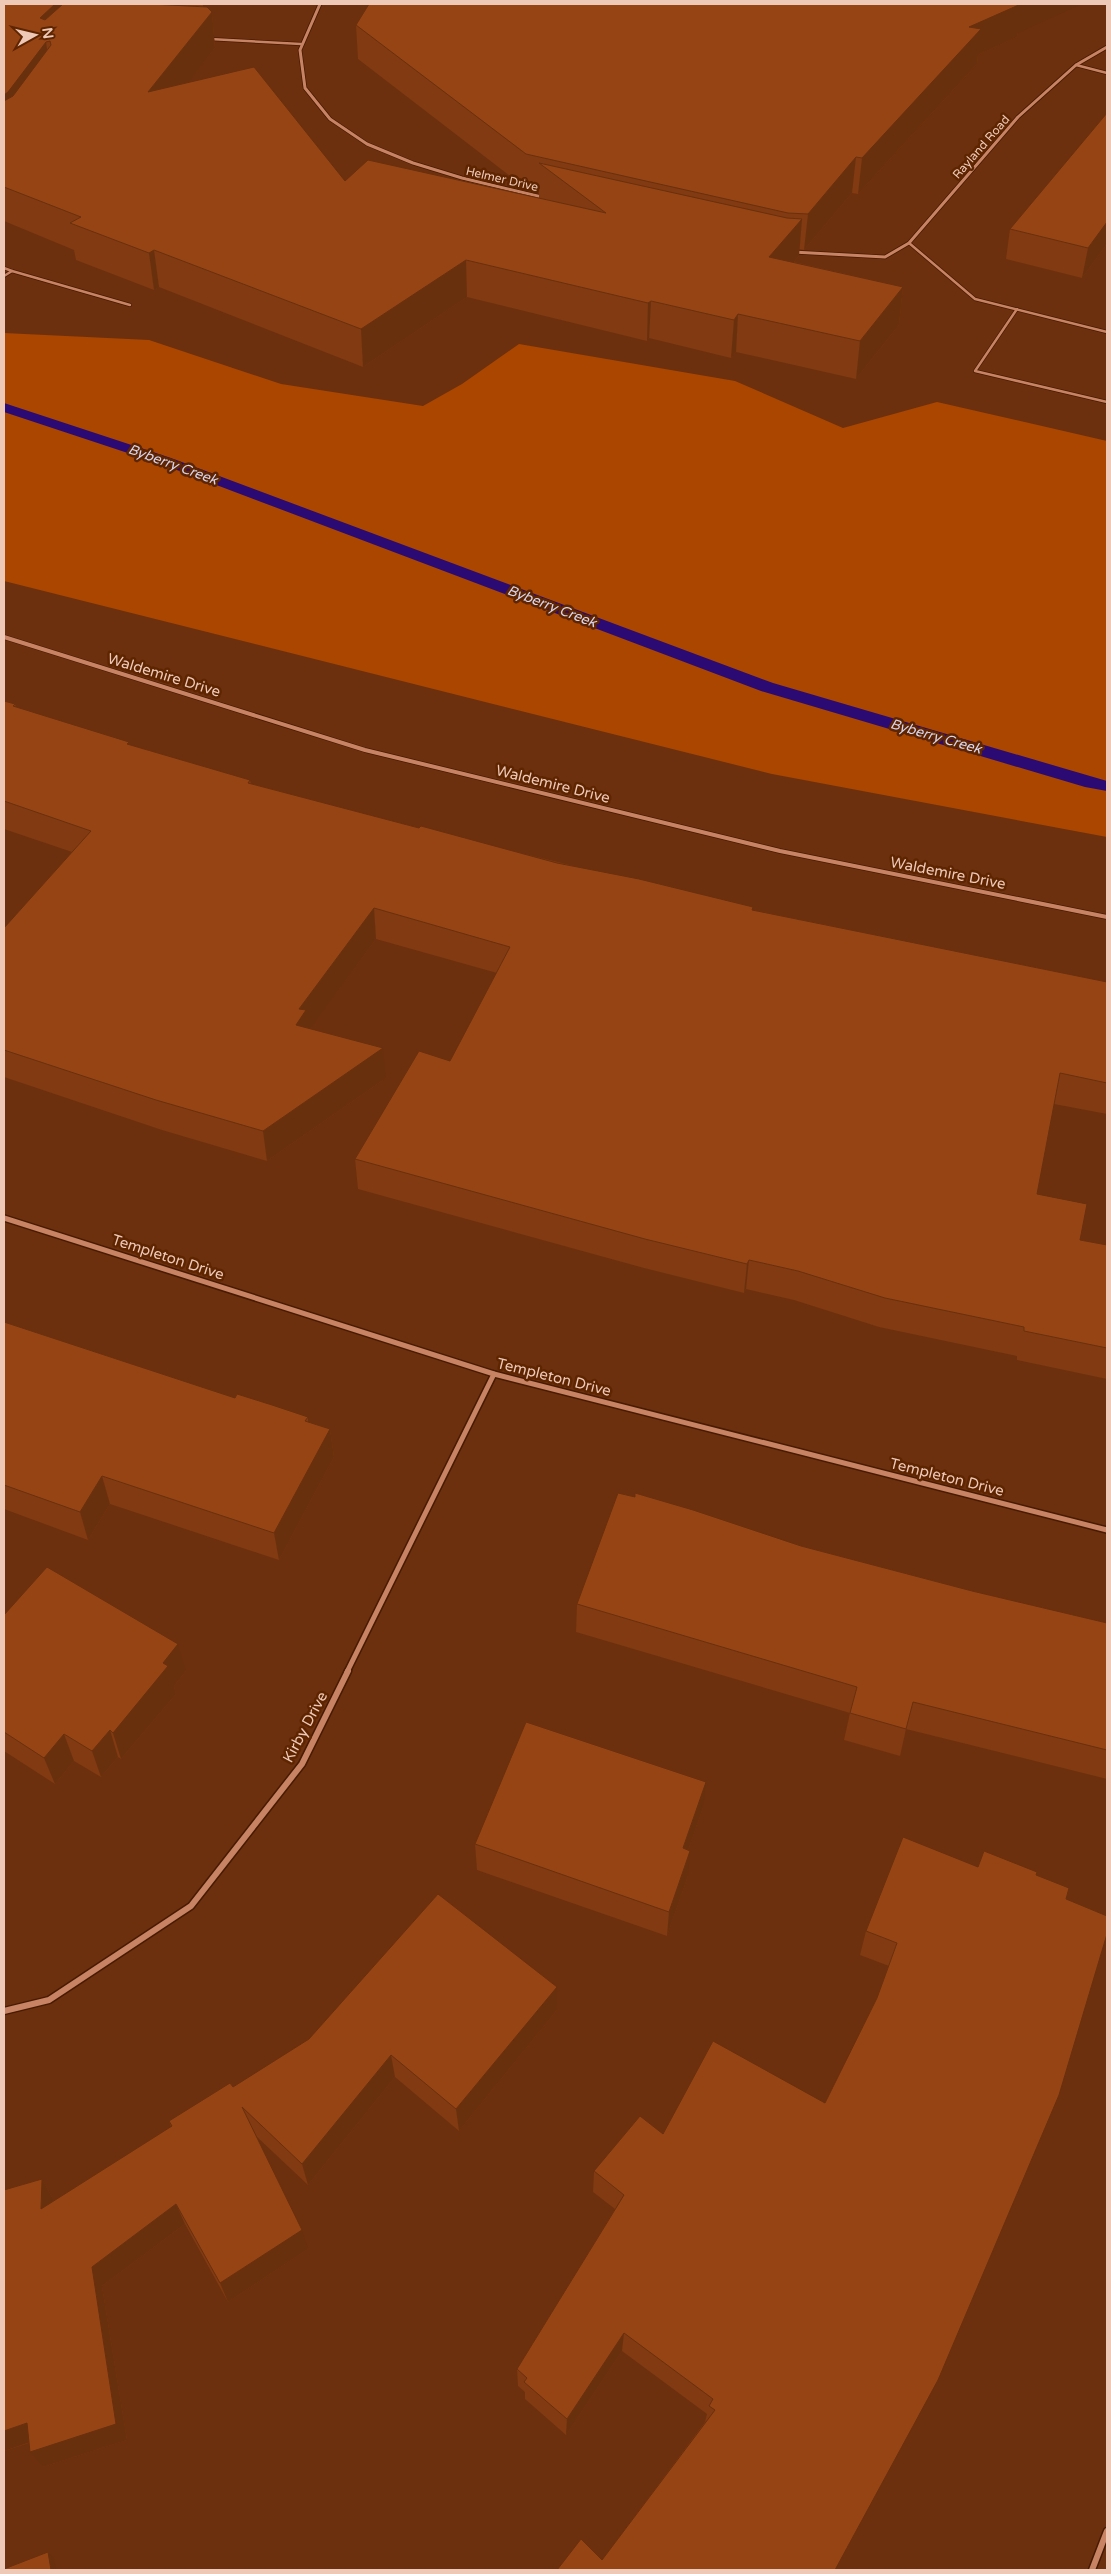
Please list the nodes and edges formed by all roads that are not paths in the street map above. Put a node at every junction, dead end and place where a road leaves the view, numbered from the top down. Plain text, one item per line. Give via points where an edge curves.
1 (320, 4) edge
2 (201, 38) edge
3 (300, 44) junction
4 (1107, 47) edge
5 (1076, 65) junction
6 (1107, 72) edge
7 (554, 200) edge
8 (909, 243) junction
9 (785, 252) edge
10 (4, 268) edge
11 (12, 271) junction
12 (4, 276) edge
13 (130, 305) dead end
14 (1017, 309) junction
15 (1107, 332) edge
16 (1107, 402) edge
17 (4, 637) edge
18 (1107, 917) edge
19 (4, 1218) edge
20 (494, 1374) junction
21 (1107, 1530) edge
22 (4, 2010) edge
23 (1107, 2531) edge
24 (1092, 2570) edge

1 - 3 street
2 - 3 lane
3 - 7 street, Helmer Drive via 302,84 322,112 356,140 439,173
4 - 5 street, Rayland Road
5 - 6 lane
5 - 8 street, Rayland Road via 1018,116
8 - 9 street, Rayland Road via 885,257
8 - 14 lane via 975,299
10 - 11 lane
11 - 12 lane
11 - 13 lane
14 - 15 lane
14 - 16 lane via 975,370
17 - 18 street, Waldemire Drive via 366,750 780,851
19 - 20 street, Templeton Drive
20 - 21 street, Templeton Drive
20 - 22 street, Kirby Drive via 296,1772 191,1906 48,2000
23 - 24 street

